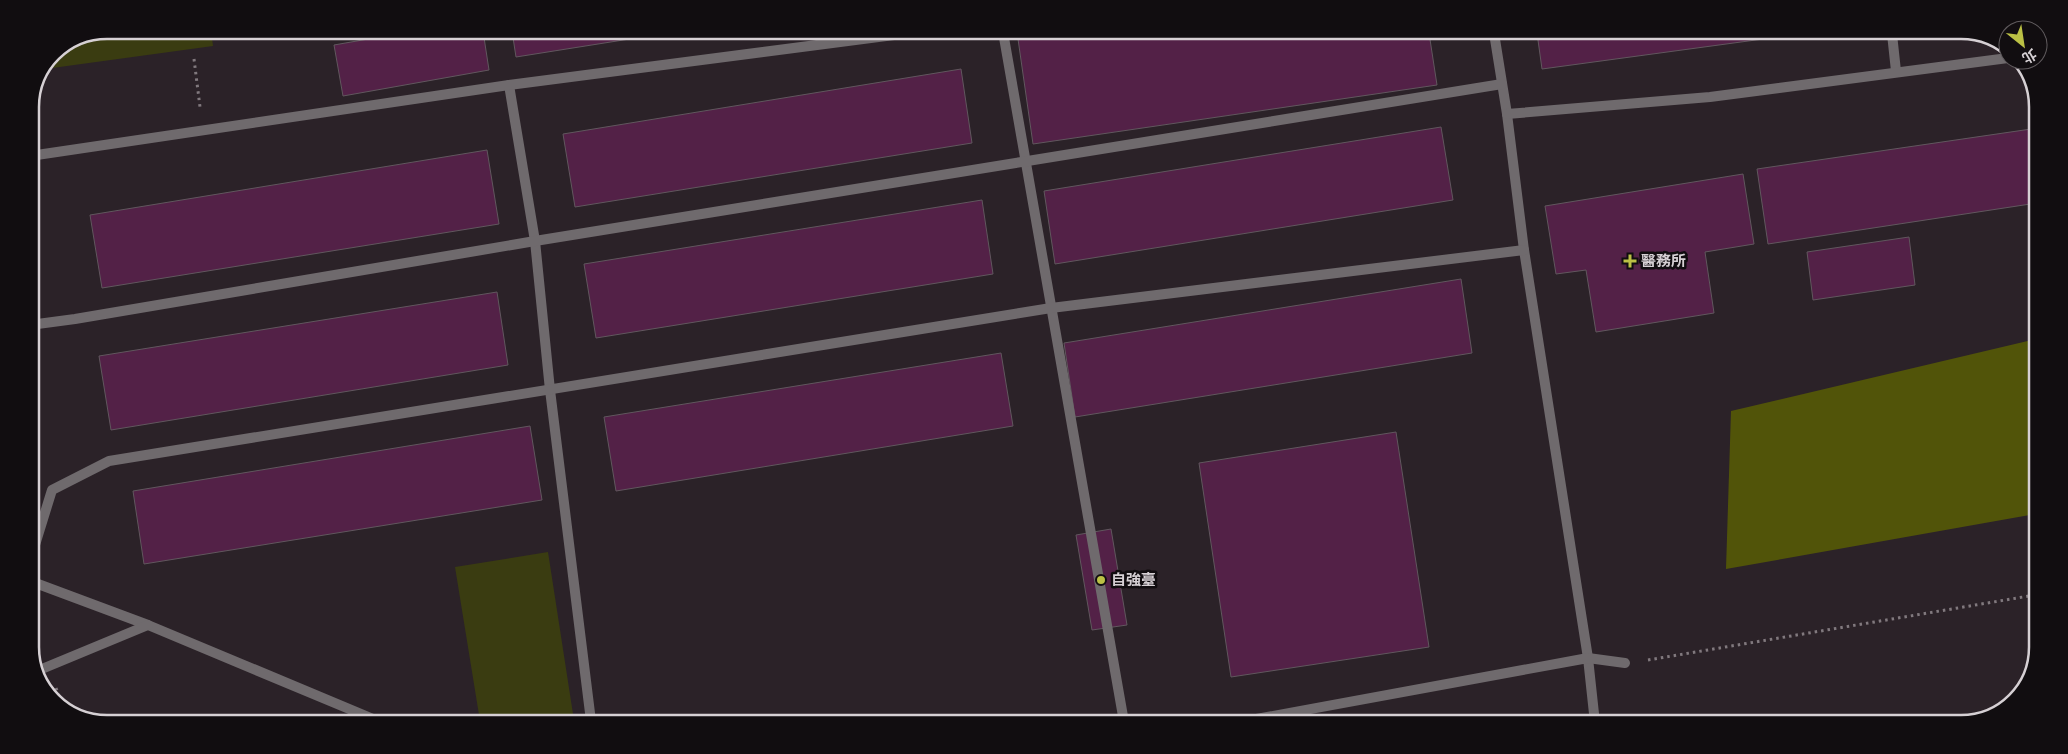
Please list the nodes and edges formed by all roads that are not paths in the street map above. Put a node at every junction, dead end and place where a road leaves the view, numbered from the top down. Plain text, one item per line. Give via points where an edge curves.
1 (863, 39) edge
2 (1004, 39) edge
3 (1495, 39) edge
4 (1893, 39) edge
5 (1998, 59) edge
6 (1896, 71) junction
7 (1502, 84) junction
8 (509, 85) junction
9 (1507, 114) junction
10 (39, 155) edge
11 (1026, 163) junction
12 (535, 242) junction
13 (1524, 250) junction
14 (1051, 308) junction
15 (39, 324) edge
16 (550, 390) junction
17 (39, 532) edge
18 (39, 584) edge
19 (148, 625) junction
20 (1588, 658) junction
21 (1625, 663) road end
22 (42, 669) edge
23 (364, 715) edge
24 (590, 715) edge
25 (1123, 715) edge
26 (1278, 715) edge
27 (1594, 715) edge

1 - 8 lane
2 - 11 lane
3 - 7 lane
4 - 6 lane
5 - 6 lane
6 - 9 lane via 1710,97
7 - 9 lane
7 - 11 lane
8 - 10 lane
8 - 12 lane
9 - 13 lane
11 - 12 lane
11 - 14 lane
12 - 15 lane
12 - 16 lane
13 - 14 lane
13 - 20 lane
14 - 16 lane
14 - 25 lane
16 - 17 lane via 109,461 52,490
16 - 24 lane
18 - 19 lane
19 - 22 lane
19 - 23 lane
20 - 21 lane
20 - 26 lane
20 - 27 lane

